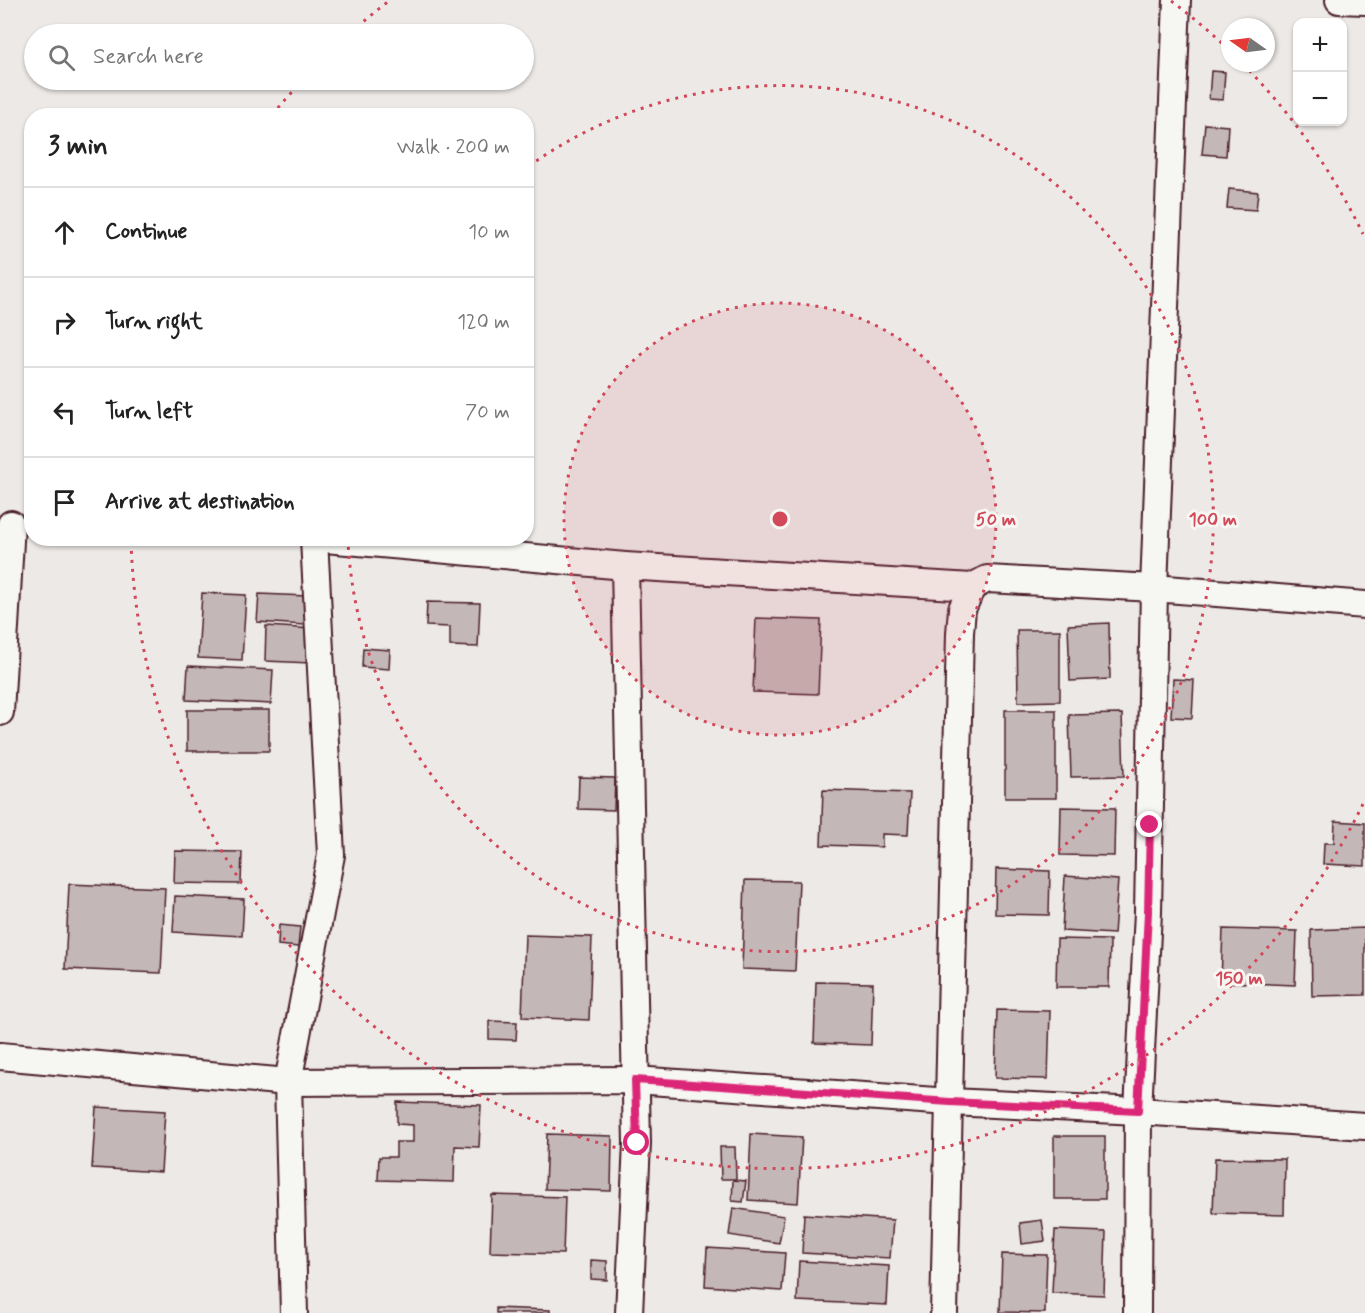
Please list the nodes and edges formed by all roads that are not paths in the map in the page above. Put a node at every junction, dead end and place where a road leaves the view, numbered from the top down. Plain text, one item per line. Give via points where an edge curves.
1 (1177, 0) edge
2 (1338, 0) edge
3 (1365, 1) edge
4 (14, 524) edge
5 (314, 546) edge
6 (403, 546) edge
7 (626, 566) junction
8 (972, 587) junction
9 (1154, 588) junction
10 (1365, 605) edge
11 (0, 712) edge
12 (0, 1056) edge
13 (635, 1080) junction
14 (288, 1082) junction
15 (950, 1102) junction
16 (1138, 1111) junction
17 (1365, 1126) edge
18 (294, 1313) edge
19 (629, 1313) edge
20 (944, 1313) edge
21 (1137, 1313) edge

1 - 9 street
2 - 3 street
4 - 11 street
5 - 14 street via 331,855
6 - 7 street
7 - 8 street
7 - 13 street
8 - 9 street via 987,579
8 - 15 street via 962,609 960,633
9 - 10 street
9 - 16 street via 1148,912
12 - 14 street
13 - 14 street
13 - 15 street
13 - 19 street via 637,1143
14 - 18 street
15 - 16 street
15 - 20 street
16 - 17 street
16 - 21 street

